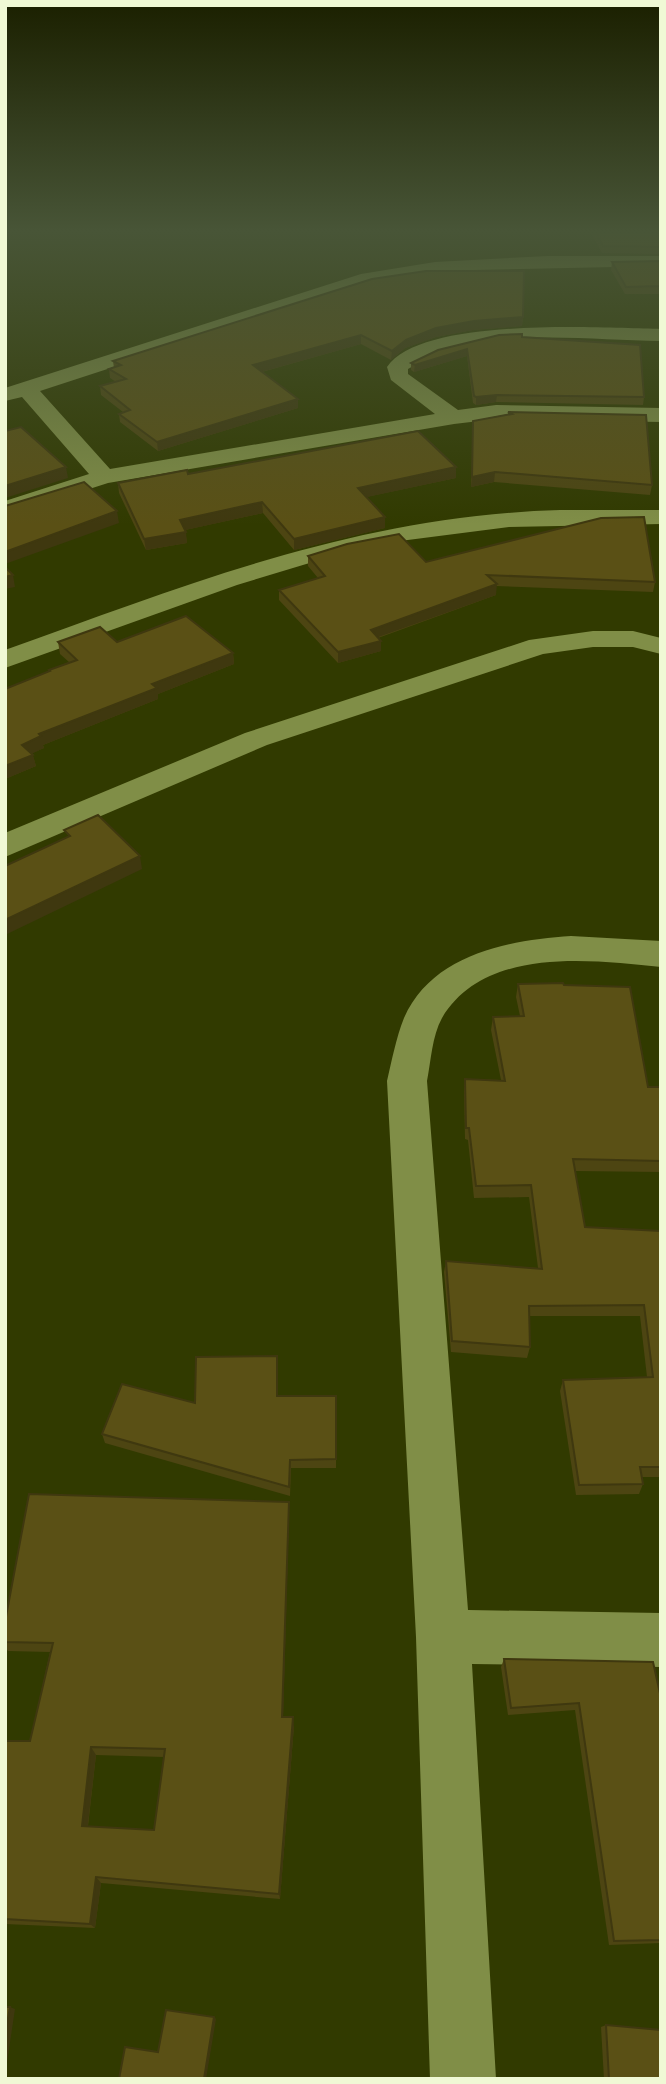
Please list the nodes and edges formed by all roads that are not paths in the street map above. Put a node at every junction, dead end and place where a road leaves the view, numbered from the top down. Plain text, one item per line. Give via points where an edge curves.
1 (206, 330) edge
2 (661, 335) edge
3 (16, 392) edge
4 (661, 415) edge
5 (454, 417) junction
6 (104, 477) junction
7 (5, 509) edge
8 (661, 517) edge
9 (661, 646) edge
10 (5, 660) edge
11 (5, 846) edge
12 (661, 954) edge
13 (443, 1637) junction
14 (661, 1640) edge
15 (463, 2079) edge

1 - 3 street
2 - 5 street via 461,339 407,358 397,367 398,376
3 - 6 street
4 - 5 street via 496,412
5 - 6 street
6 - 7 street
8 - 10 street via 533,517 389,536 285,560
9 - 11 street via 634,639 593,639 539,646 256,739
12 - 13 street via 535,952 498,959 468,972 443,991 423,1017 407,1081
13 - 14 street
13 - 15 street

